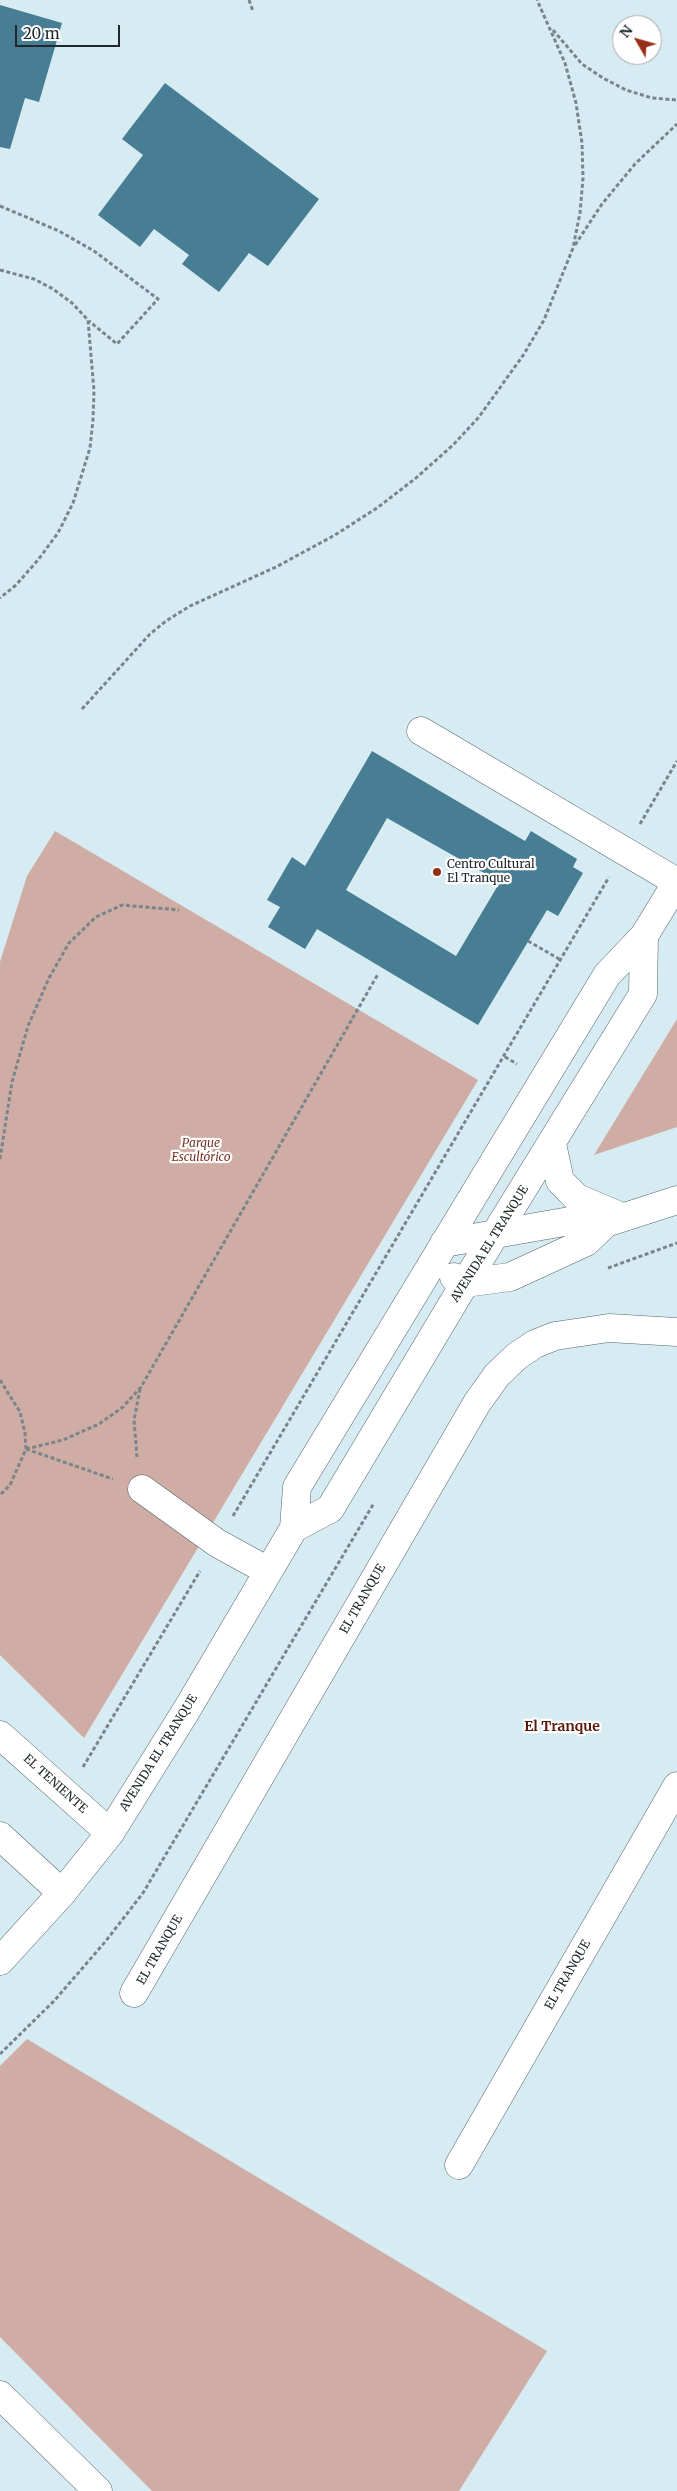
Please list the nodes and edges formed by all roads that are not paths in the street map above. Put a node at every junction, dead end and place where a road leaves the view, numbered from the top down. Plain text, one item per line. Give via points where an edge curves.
1 (421, 731) dead end
2 (677, 882) edge
3 (644, 936) junction
4 (552, 1144) junction
5 (675, 1206) edge
6 (615, 1220) junction
7 (495, 1235) junction
8 (438, 1254) junction
9 (465, 1283) junction
10 (677, 1332) edge
11 (142, 1489) road end
12 (294, 1528) junction
13 (268, 1572) junction
14 (0, 1735) edge
15 (677, 1786) edge
16 (110, 1832) junction
17 (0, 1836) edge
18 (62, 1893) junction
19 (0, 1962) edge
20 (134, 1993) dead end
21 (459, 2165) dead end
22 (0, 2395) edge
23 (98, 2491) edge

1 - 2 main road
2 - 3 main road, AVENIDA EL TRANQUE
3 - 4 main road, AVENIDA EL TRANQUE via 643,994
3 - 8 main road, AVENIDA EL TRANQUE via 606,975
4 - 6 main road via 560,1181 577,1198
4 - 7 main road, AVENIDA EL TRANQUE
5 - 6 main road
6 - 7 main road via 587,1218
6 - 9 main road via 586,1242 510,1277
7 - 8 main road
7 - 9 main road, AVENIDA EL TRANQUE
8 - 9 main road
8 - 12 main road, AVENIDA EL TRANQUE via 297,1487
9 - 12 main road, AVENIDA EL TRANQUE via 330,1509
10 - 20 main road, EL TRANQUE via 609,1328 555,1336 517,1356 497,1375 477,1403
11 - 13 main road via 217,1543
12 - 13 main road, AVENIDA EL TRANQUE
13 - 16 main road, AVENIDA EL TRANQUE via 186,1712
14 - 16 main road, EL TENIENTE
15 - 21 main road, EL TRANQUE
16 - 18 main road, AVENIDA EL TRANQUE
17 - 18 main road
18 - 19 main road, AVENIDA EL TRANQUE
22 - 23 main road

